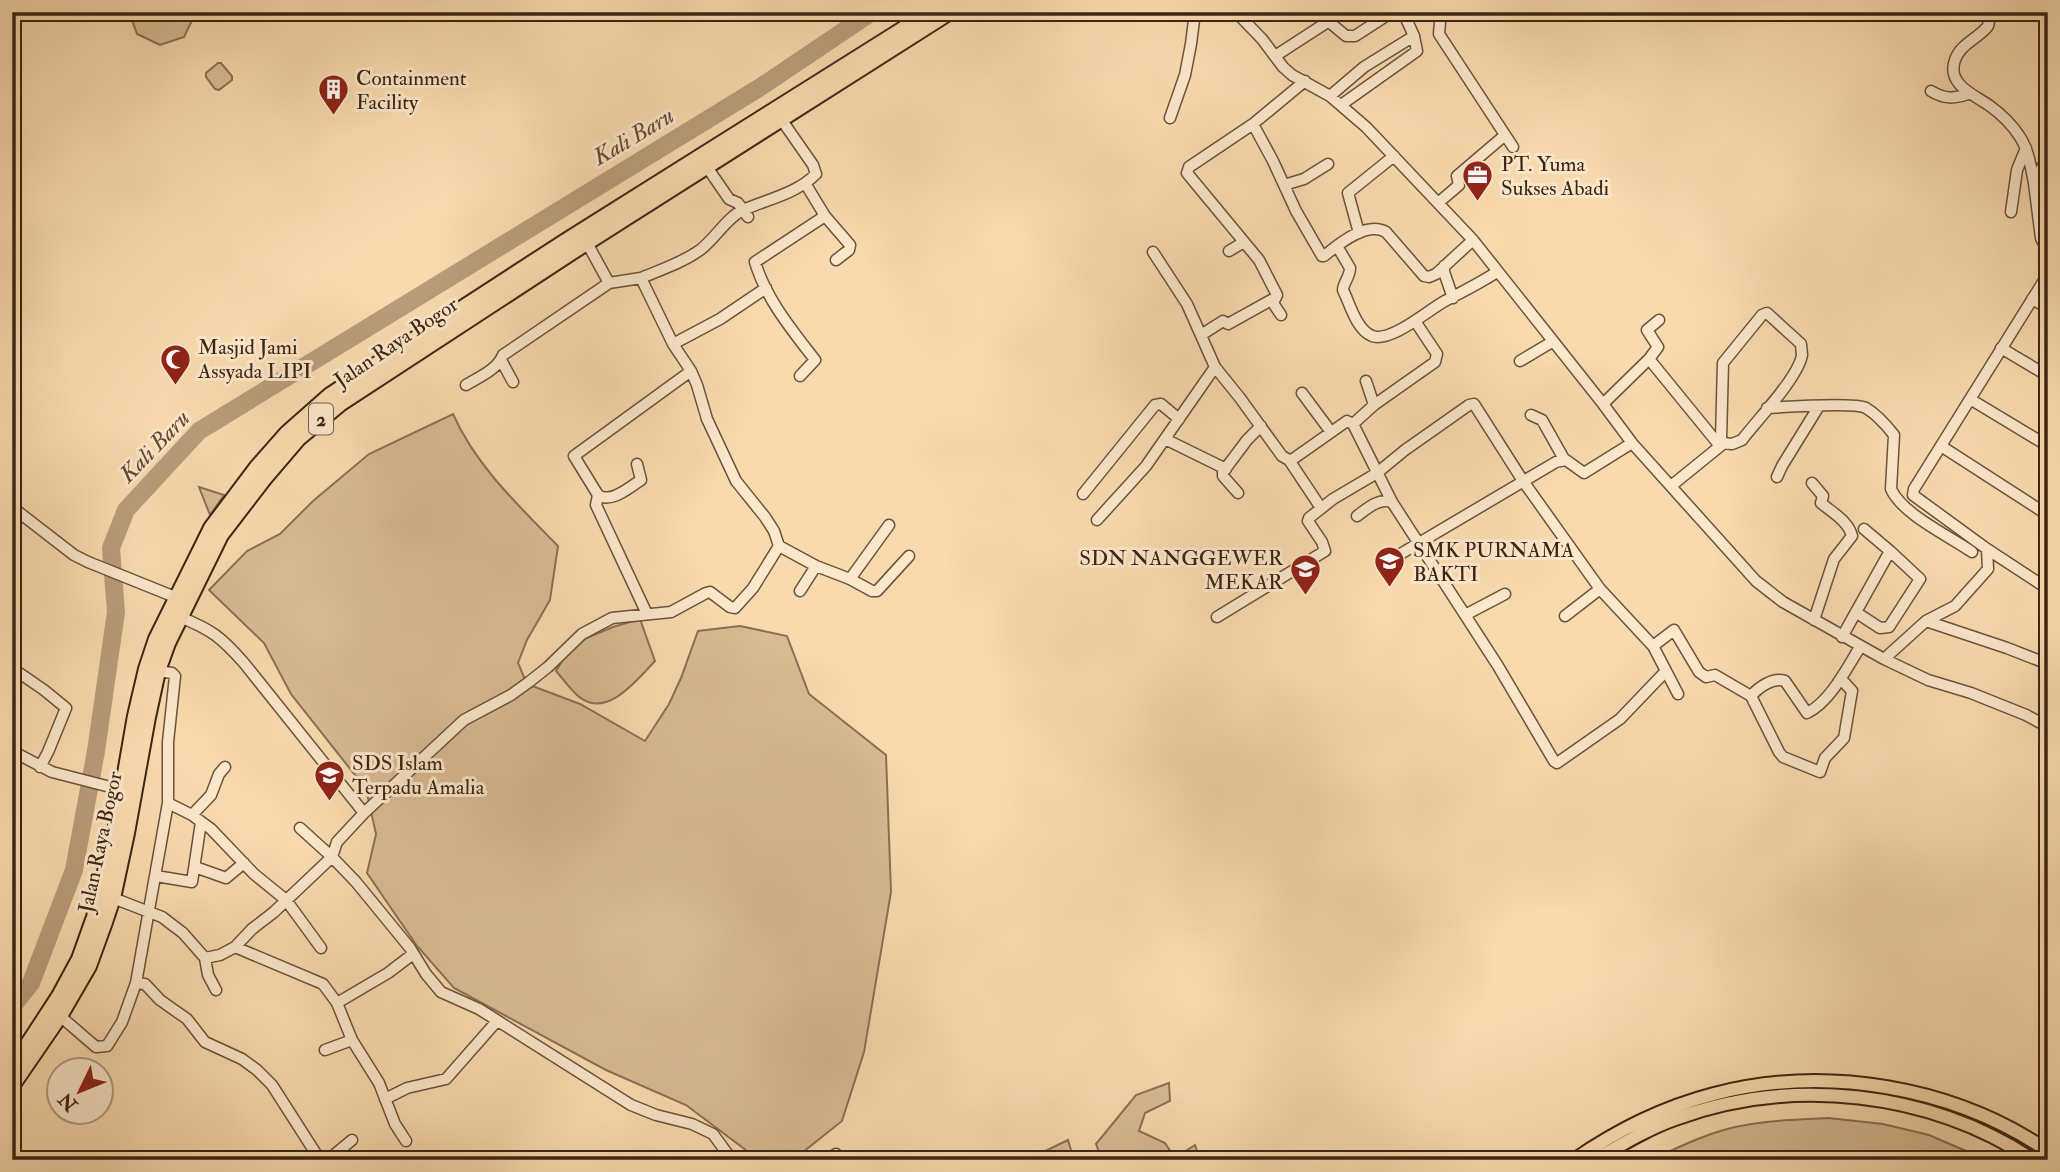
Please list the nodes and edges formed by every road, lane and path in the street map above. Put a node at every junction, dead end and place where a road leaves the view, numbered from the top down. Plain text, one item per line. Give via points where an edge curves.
1 (930, 12) edge
2 (950, 12) edge
3 (1195, 12) edge
4 (1236, 12) edge
5 (1343, 12) edge
6 (1392, 12) edge
7 (1403, 12) edge
8 (1436, 12) edge
9 (1986, 12) edge
10 (1328, 21) junction
11 (1414, 36) junction
12 (1275, 56) junction
13 (1305, 81) junction
14 (1931, 91) dead end
15 (1968, 94) junction
16 (1330, 96) junction
17 (1341, 105) junction
18 (1170, 118) dead end
19 (781, 119) junction
20 (1253, 124) junction
21 (1504, 136) junction
22 (1513, 147) dead end
23 (2026, 148) junction
24 (1394, 156) junction
25 (2048, 156) edge
26 (1328, 164) dead end
27 (707, 167) junction
28 (805, 183) junction
29 (2034, 183) junction
30 (1284, 185) junction
31 (1438, 203) junction
32 (2011, 212) dead end
33 (745, 213) junction
34 (825, 216) junction
35 (1359, 233) junction
36 (1473, 240) junction
37 (1244, 242) junction
38 (587, 243) junction
39 (2046, 244) edge
40 (570, 246) junction
41 (1337, 246) junction
42 (1229, 251) dead end
43 (1153, 252) dead end
44 (836, 260) dead end
45 (1444, 266) junction
46 (1497, 272) junction
47 (2048, 274) edge
48 (641, 278) junction
49 (609, 283) junction
50 (766, 288) junction
51 (1277, 297) junction
52 (1453, 298) junction
53 (2032, 299) junction
54 (2048, 308) edge
55 (1280, 315) dead end
56 (1659, 320) dead end
57 (1415, 321) junction
58 (1201, 335) junction
59 (1552, 342) junction
60 (673, 344) junction
61 (2001, 348) junction
62 (1649, 359) junction
63 (501, 360) junction
64 (1520, 360) dead end
65 (1214, 367) junction
66 (691, 371) junction
67 (800, 376) dead end
68 (2048, 376) edge
69 (1366, 381) dead end
70 (513, 382) dead end
71 (466, 385) dead end
72 (1302, 393) dead end
73 (1970, 399) junction
74 (1604, 404) junction
75 (1374, 405) junction
76 (1818, 406) junction
77 (1767, 408) junction
78 (1531, 415) dead end
79 (1179, 419) junction
80 (1353, 424) junction
81 (1261, 426) junction
82 (1331, 432) junction
83 (1165, 439) junction
84 (1632, 443) junction
85 (1722, 444) junction
86 (1941, 446) junction
87 (2048, 446) edge
88 (1564, 459) junction
89 (1289, 460) junction
90 (637, 464) dead end
91 (1226, 469) junction
92 (1377, 473) junction
93 (1777, 477) dead end
94 (1523, 481) junction
95 (1812, 483) dead end
96 (1671, 486) junction
97 (1238, 493) dead end
98 (1083, 494) dead end
99 (598, 495) junction
100 (1392, 502) junction
101 (12, 507) edge
102 (1321, 508) junction
103 (2048, 514) edge
104 (1357, 516) dead end
105 (1097, 520) dead end
106 (889, 525) dead end
107 (1864, 529) dead end
108 (1419, 544) junction
109 (779, 546) junction
110 (1987, 549) junction
111 (1890, 551) junction
112 (1972, 552) dead end
113 (909, 556) dead end
114 (1397, 556) dead end
115 (2010, 563) junction
116 (816, 566) junction
117 (1988, 569) junction
118 (850, 579) junction
119 (1600, 589) junction
120 (2048, 589) edge
121 (800, 590) dead end
122 (1505, 594) dead end
123 (175, 597) junction
124 (1857, 613) junction
125 (647, 614) junction
126 (1465, 615) junction
127 (1565, 616) dead end
128 (180, 617) junction
129 (1217, 617) dead end
130 (1814, 620) junction
131 (1926, 621) junction
132 (1842, 637) junction
133 (1653, 646) junction
134 (1860, 647) junction
135 (1884, 659) junction
136 (2048, 664) edge
137 (12, 668) edge
138 (158, 671) junction
139 (1666, 671) junction
140 (1841, 679) junction
141 (1678, 694) dead end
142 (1751, 696) junction
143 (2046, 728) edge
144 (12, 751) edge
145 (40, 767) junction
146 (225, 767) dead end
147 (121, 790) junction
148 (168, 803) junction
149 (364, 813) junction
150 (192, 816) junction
151 (201, 822) junction
152 (300, 828) dead end
153 (332, 857) junction
154 (244, 863) junction
155 (195, 867) junction
156 (156, 876) junction
157 (113, 898) junction
158 (286, 900) junction
159 (149, 913) junction
160 (235, 947) junction
161 (321, 948) dead end
162 (413, 954) junction
163 (205, 958) junction
164 (135, 983) junction
165 (216, 990) dead end
166 (64, 999) junction
167 (337, 1003) junction
168 (60, 1016) junction
169 (497, 1021) junction
170 (352, 1040) junction
171 (325, 1051) dead end
172 (12, 1068) edge
173 (12, 1086) edge
174 (385, 1099) junction
175 (352, 1140) dead end
176 (407, 1140) dead end
177 (2048, 1151) edge
178 (320, 1160) edge
179 (328, 1160) edge
180 (732, 1160) edge
181 (1574, 1160) edge
182 (1595, 1160) edge
183 (2033, 1160) edge

1 - 40 highway, Jalan Raya Bogor / 2
2 - 19 highway, Jalan Raya Bogor / 2
3 - 18 street via 1185,75
4 - 12 street
5 - 10 street
6 - 10 street via 1354,36 1346,36
7 - 11 street
8 - 21 street via 1439,34
9 - 15 street via 1987,28 1959,51 1953,64 1957,81
10 - 12 street
11 - 16 street
11 - 17 street via 1415,53
12 - 13 street via 1292,75
13 - 16 street
13 - 20 street
14 - 15 street via 1950,98
15 - 23 street via 1993,108
16 - 17 street
17 - 24 street
19 - 27 highway, Jalan Raya Bogor / 2
19 - 28 street via 813,165 816,174
20 - 30 street
20 - 37 street via 1187,171
21 - 22 street
21 - 31 street via 1457,176 1459,185
23 - 29 street
23 - 32 street via 2017,170
24 - 31 street
24 - 35 street via 1348,193
25 - 29 street
26 - 30 street
27 - 33 street via 729,200
27 - 38 highway, Jalan Raya Bogor / 2
28 - 33 street
28 - 34 street
29 - 39 street
30 - 41 street via 1322,256
31 - 36 street
33 - 48 street via 700,250
34 - 44 street via 850,244
34 - 50 street via 755,262
35 - 41 street
35 - 45 street via 1383,230 1426,277
36 - 45 street
36 - 46 street
37 - 42 street
37 - 51 street via 1259,260
38 - 40 highway, Jalan Raya Bogor / 2
38 - 49 street
40 - 123 highway, Jalan Raya Bogor / 2 via 410,342 314,409 257,467 211,528
40 - 128 highway, Jalan Raya Bogor / 2 via 340,404 299,438 221,535
41 - 57 street via 1350,268 1343,290 1365,332 1384,336
43 - 58 street
45 - 52 street
46 - 52 street
46 - 59 street
47 - 53 street
48 - 49 street
48 - 60 street
49 - 63 street
50 - 60 street
50 - 67 street via 815,360
51 - 55 street via 1273,303
51 - 58 street
52 - 57 street
53 - 54 street
53 - 61 street
56 - 62 street via 1647,330 1658,346
57 - 75 street via 1437,359
58 - 65 street
59 - 64 street
59 - 74 street
60 - 66 street
61 - 68 street
61 - 73 street
62 - 74 street
62 - 85 street
63 - 70 street
63 - 71 street
65 - 79 street
65 - 81 street
66 - 99 street via 574,456
66 - 109 street via 736,481 765,517
69 - 75 street
72 - 82 street
73 - 86 street
73 - 87 street
74 - 84 street
75 - 80 street
76 - 77 street
76 - 93 street
76 - 112 street via 1867,409 1892,432 1894,494 1917,516
77 - 85 street via 1742,440
77 - 85 street via 1787,384 1802,354 1799,340 1766,313 1722,365
78 - 88 street via 1542,420
79 - 83 street
79 - 98 street via 1155,404
80 - 82 street via 1347,421
80 - 92 street
81 - 89 street
81 - 91 street
82 - 89 street
83 - 91 street
83 - 105 street
84 - 88 street via 1584,473
84 - 96 street
85 - 96 street
86 - 103 street
86 - 110 street via 1914,489 1914,497
88 - 94 street
89 - 102 street
90 - 99 street via 641,480 610,498
91 - 97 street via 1223,476
92 - 94 street via 1474,404
92 - 100 street
92 - 102 street
94 - 108 street
94 - 119 street
95 - 130 street via 1823,496 1822,504 1850,528 1852,536 1834,559
96 - 130 street via 1756,581
99 - 125 street via 596,505
100 - 104 street via 1377,503
100 - 108 street
101 - 123 street via 74,555
102 - 129 street via 1308,521 1325,551
106 - 118 street
107 - 111 street
108 - 114 street
108 - 126 street
109 - 116 street
109 - 125 street via 735,608 710,592 671,612
110 - 115 street
110 - 117 street
111 - 124 street
111 - 124 street via 1920,582 1889,627 1880,628
113 - 118 street via 875,592
115 - 117 street
115 - 120 street
116 - 118 street
116 - 121 street
117 - 131 street via 1955,606
119 - 127 street
119 - 133 street
122 - 126 street
123 - 147 highway, Jalan Raya Bogor / 2 via 146,669
124 - 132 street
125 - 149 street via 612,618 582,634 529,682 464,720
126 - 139 street via 1557,763 1620,719
128 - 138 highway, Jalan Raya Bogor / 2
128 - 149 street via 225,642
130 - 132 street
131 - 135 street
131 - 136 street
132 - 134 street
133 - 139 street
133 - 142 street via 1674,630 1699,672 1706,677 1715,675
134 - 135 street
134 - 140 street
135 - 143 street via 2026,715
137 - 145 street via 66,708
138 - 147 highway, Jalan Raya Bogor / 2
138 - 148 street via 175,676
139 - 141 street
140 - 142 street via 1807,713 1782,679 1758,688
140 - 142 street via 1852,691 1844,738 1825,758 1820,772 1783,757
144 - 145 street
145 - 147 street
146 - 150 street via 211,795
147 - 157 highway, Jalan Raya Bogor / 2
147 - 166 highway, Jalan Raya Bogor / 2 via 101,894
148 - 150 street
148 - 156 street
149 - 153 street via 337,842
150 - 151 street
151 - 154 street
151 - 155 street
152 - 153 street
153 - 158 street
153 - 162 street
154 - 155 street via 226,878
154 - 158 street
155 - 156 street via 190,883
156 - 159 street
157 - 159 street
157 - 166 highway, Jalan Raya Bogor / 2 via 89,966
158 - 160 street
158 - 161 street
159 - 163 street via 177,928
159 - 164 street
160 - 163 street
160 - 167 street via 323,984
162 - 167 street
162 - 169 street via 441,992
163 - 165 street
164 - 168 street via 122,1022 107,1046 96,1047
164 - 178 street via 145,984 187,1019 205,1042 257,1070 272,1085
166 - 168 highway, Jalan Raya Bogor / 2
166 - 172 highway, Jalan Raya Bogor / 2
167 - 170 street
168 - 173 highway, Jalan Raya Bogor / 2
169 - 174 street via 446,1079 407,1088
169 - 180 street via 631,1105 713,1134
170 - 171 street
170 - 174 street
174 - 176 street
175 - 179 street
177 - 181 main road via 1944,1101 1868,1084 1803,1082 1739,1089 1673,1107
182 - 183 main road via 1675,1119 1718,1106 1803,1094 1888,1101 1930,1111 1970,1126

